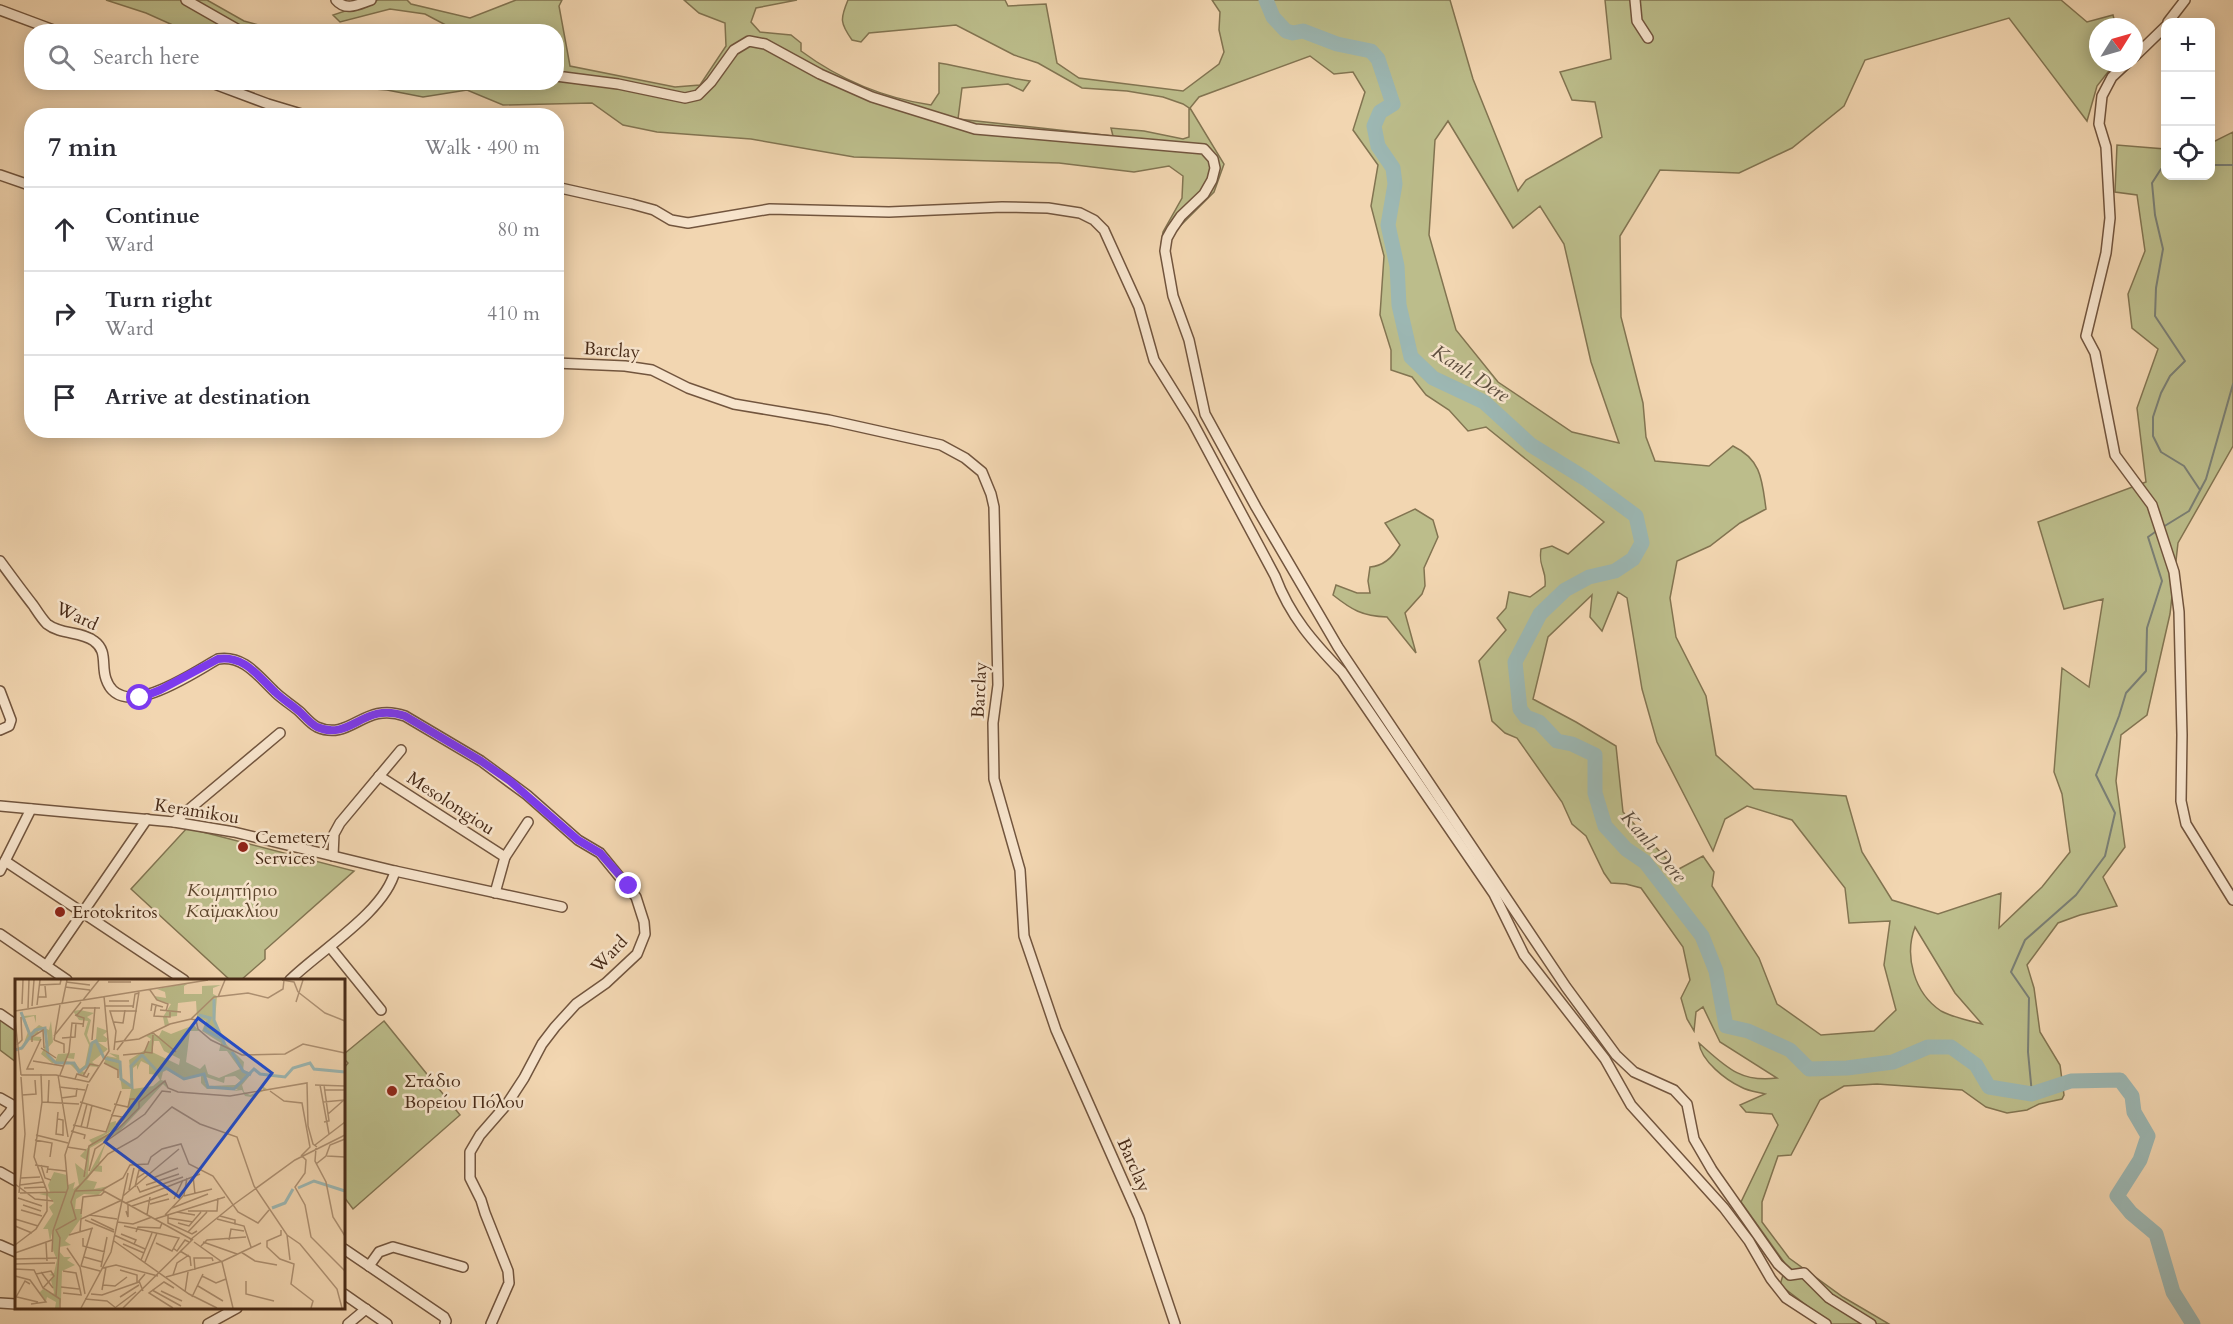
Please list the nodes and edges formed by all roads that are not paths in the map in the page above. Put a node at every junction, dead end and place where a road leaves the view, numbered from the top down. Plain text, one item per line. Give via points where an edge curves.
1 (186, 0) edge
2 (336, 0) edge
3 (369, 0) edge
4 (1635, 0) edge
5 (2185, 0) edge
6 (0, 10) edge
7 (2172, 18) edge
8 (38, 24) edge
9 (228, 24) edge
10 (2161, 30) edge
11 (1648, 38) dead end
12 (2143, 48) edge
13 (2117, 72) edge
14 (564, 77) edge
15 (230, 90) edge
16 (281, 108) edge
17 (0, 175) edge
18 (24, 183) edge
19 (564, 189) edge
20 (564, 363) edge
21 (0, 561) edge
22 (0, 691) edge
23 (0, 730) edge
24 (280, 733) dead end
25 (401, 750) dead end
26 (379, 776) junction
27 (0, 806) edge
28 (31, 809) junction
29 (147, 819) junction
30 (174, 822) junction
31 (528, 822) dead end
32 (333, 856) junction
33 (505, 857) junction
34 (5, 861) junction
35 (0, 871) edge
36 (395, 872) junction
37 (495, 893) junction
38 (2233, 900) edge
39 (562, 907) dead end
40 (83, 912) junction
41 (0, 934) edge
42 (330, 947) junction
43 (46, 966) junction
44 (64, 979) edge
45 (181, 979) edge
46 (292, 979) edge
47 (381, 1010) dead end
48 (0, 1014) edge
49 (15, 1024) edge
50 (0, 1098) edge
51 (15, 1107) edge
52 (0, 1124) edge
53 (0, 1172) edge
54 (15, 1180) edge
55 (0, 1245) edge
56 (345, 1250) edge
57 (15, 1252) edge
58 (369, 1266) junction
59 (463, 1267) dead end
60 (345, 1295) edge
61 (0, 1303) edge
62 (15, 1304) edge
63 (235, 1309) edge
64 (366, 1309) junction
65 (446, 1322) edge
66 (208, 1324) edge
67 (348, 1324) edge
68 (387, 1324) edge
69 (491, 1324) edge
70 (1175, 1324) edge
71 (1826, 1324) edge
72 (1871, 1324) edge

1 - 9 street
2 - 3 street via 349,8
4 - 11 street via 1637,21
5 - 7 street
6 - 8 street
10 - 12 street
13 - 38 street via 2102,96 2099,124 2106,147 2110,218 2106,253 2086,336 2095,353 2115,455 2152,505 2174,572 2179,612 2181,801 2186,824
14 - 72 street via 685,98 698,95 734,50 749,41 765,44 872,97 975,129 1204,149 1213,159 1212,180 1172,229 1164,251 1205,414 1256,507 1338,647 1608,1045 1634,1072 1674,1090 1687,1104 1694,1139 1778,1264 1790,1275 1804,1273 1829,1298
15 - 16 street
17 - 18 street
19 - 71 street via 654,210 671,220 688,223 770,209 889,212 1002,207 1048,208 1080,213 1094,220 1104,230 1139,307 1154,360 1192,421 1275,576 1284,601 1311,640 1342,672 1494,894 1524,955 1594,1043 1631,1105 1724,1208 1786,1298
20 - 70 street, Barclay via 652,370 734,404 829,420 941,446 982,472 994,507 998,685 993,723 994,779 1020,870 1024,936 1056,1030 1139,1217
21 - 69 street, Ward via 47,623 65,633 95,641 102,650 106,680 116,694 129,698 148,695 226,658 256,672 315,726 327,730 341,730 381,712 405,716 481,761 527,795 578,840 600,853 636,897 645,934 637,954 576,1004 555,1027 507,1104 470,1152 470,1178 508,1271 509,1283
22 - 23 street via 11,720 9,726
24 - 30 street
25 - 26 street
26 - 32 street via 337,829
26 - 33 street, Mesolongiou
27 - 28 street, Keramikou
28 - 29 street, Keramikou
28 - 34 street
29 - 30 street, Keramikou
29 - 40 street
30 - 32 street, Keramikou
31 - 33 street
32 - 36 street, Keramikou
33 - 37 street
34 - 35 street
34 - 40 street
36 - 37 street, Keramikou
36 - 42 street via 380,900
37 - 39 street, Keramikou
40 - 43 street
40 - 45 street
41 - 43 street
42 - 46 street
42 - 47 street
43 - 44 street
48 - 49 street
50 - 51 street
51 - 52 street
53 - 54 street
55 - 57 street
56 - 58 street
58 - 59 street via 379,1251 393,1247
58 - 65 street
60 - 64 street
61 - 62 street
63 - 66 street
64 - 67 street
64 - 68 street

